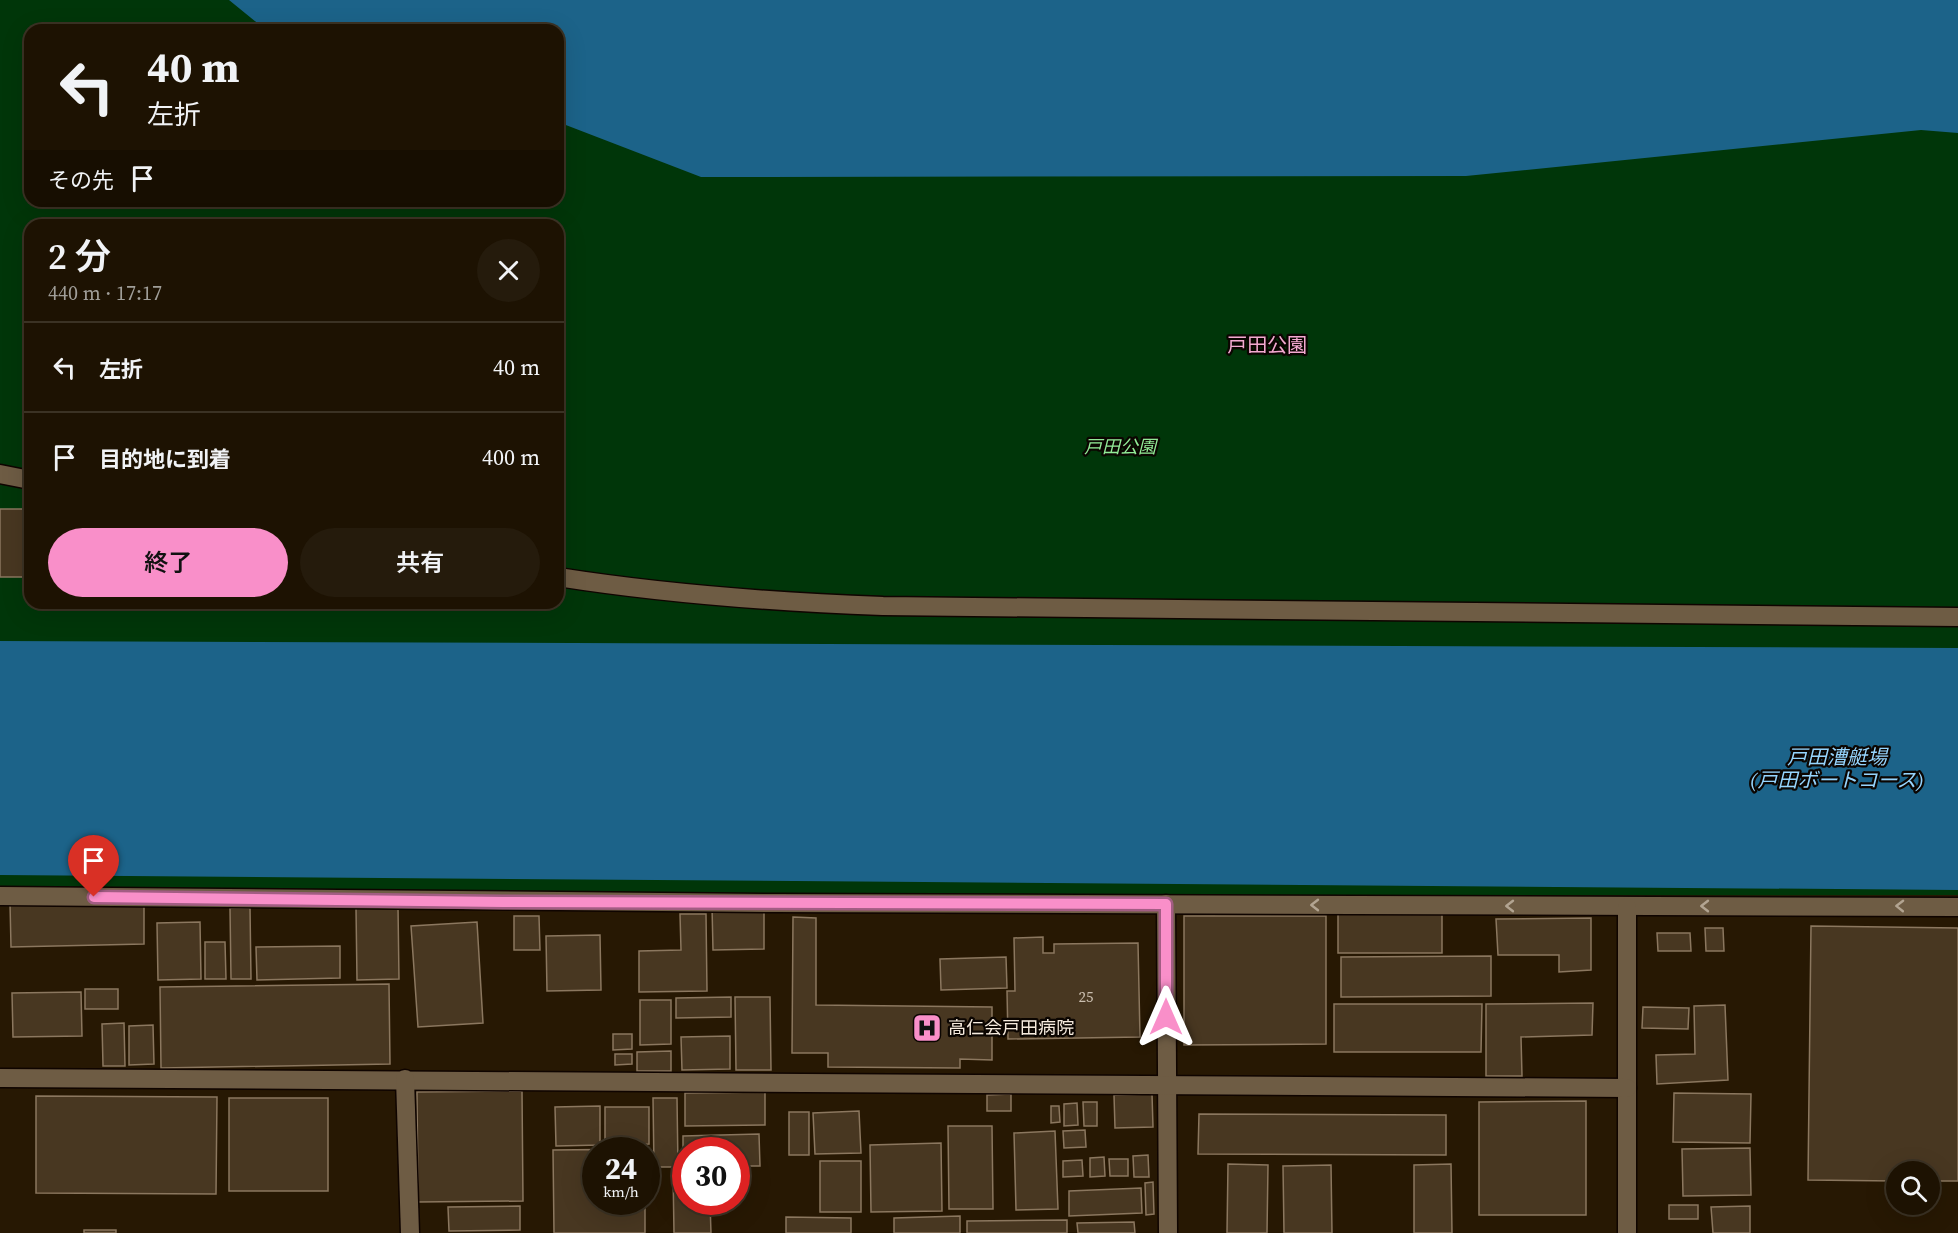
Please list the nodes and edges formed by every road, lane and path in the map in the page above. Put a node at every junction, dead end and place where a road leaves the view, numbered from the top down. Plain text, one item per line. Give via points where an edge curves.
1 (0, 474) edge
2 (24, 479) edge
3 (564, 578) edge
4 (1958, 617) edge
5 (0, 896) edge
6 (1166, 904) junction
7 (1626, 907) junction
8 (1958, 907) edge
9 (0, 1078) edge
10 (405, 1079) junction
11 (1167, 1084) junction
12 (1627, 1088) junction
13 (410, 1233) edge
14 (1168, 1233) edge
15 (1627, 1233) edge

1 - 2 street
3 - 4 street via 692,594 883,606
5 - 6 street
7 -> 6 street
6 - 11 street
8 -> 7 street
7 - 12 street
9 - 10 street
10 - 11 street
10 - 13 street
11 - 12 street
11 - 14 street
12 - 15 street

